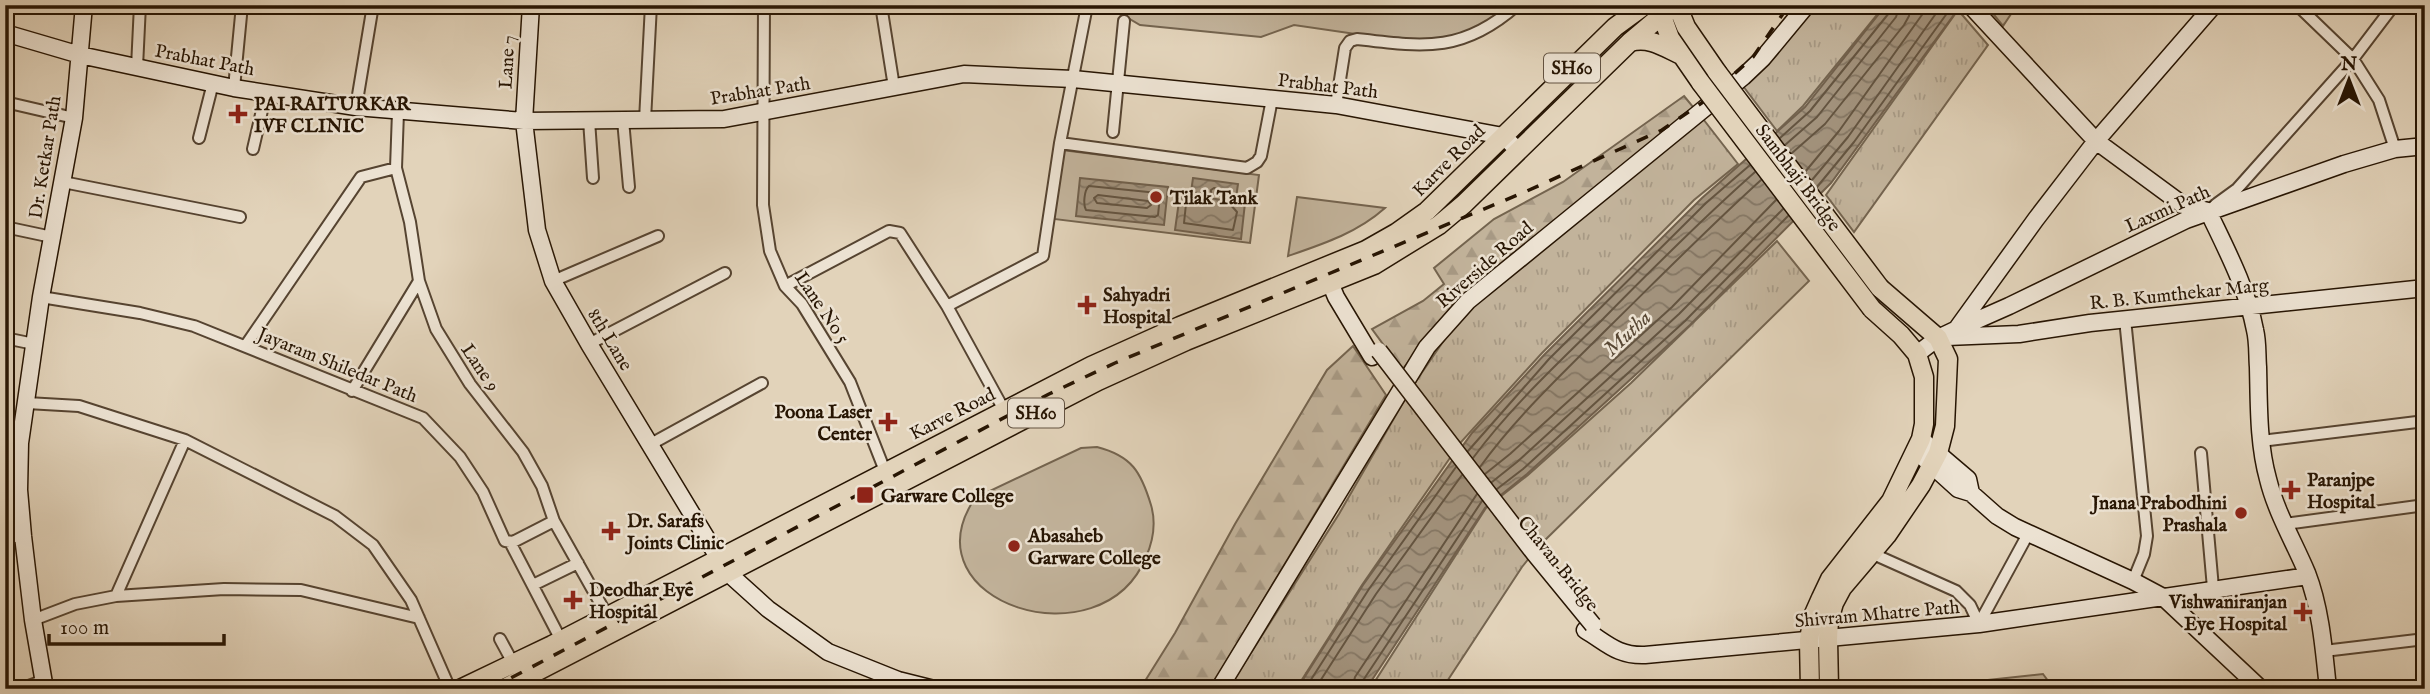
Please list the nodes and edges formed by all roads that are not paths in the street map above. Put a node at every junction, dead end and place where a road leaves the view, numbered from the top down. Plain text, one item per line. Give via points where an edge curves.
1 (84, 5) edge
2 (140, 5) edge
3 (241, 5) edge
4 (373, 5) edge
5 (531, 5) edge
6 (651, 5) edge
7 (764, 5) edge
8 (881, 5) edge
9 (1085, 5) edge
10 (1517, 5) edge
11 (1630, 5) edge
12 (1645, 5) edge
13 (1807, 5) edge
14 (1970, 5) edge
15 (2214, 5) edge
16 (2297, 5) edge
17 (2394, 5) edge
18 (1677, 6) edge
19 (1659, 10) edge
20 (1124, 21) dead end
21 (1615, 27) junction
22 (5, 33) edge
23 (1630, 42) junction
24 (1680, 54) junction
25 (80, 55) junction
26 (2353, 59) junction
27 (137, 67) junction
28 (1073, 79) junction
29 (213, 83) junction
30 (1119, 84) junction
31 (894, 87) junction
32 (234, 88) junction
33 (266, 93) junction
34 (1272, 99) junction
35 (5, 102) edge
36 (1336, 105) junction
37 (356, 107) junction
38 (398, 112) junction
39 (762, 113) junction
40 (74, 118) junction
41 (589, 120) junction
42 (623, 120) junction
43 (645, 120) junction
44 (524, 121) junction
45 (1113, 132) dead end
46 (1503, 136) junction
47 (199, 138) dead end
48 (2096, 141) junction
49 (1060, 143) junction
50 (2425, 146) edge
51 (253, 149) dead end
52 (2395, 149) junction
53 (1518, 150) junction
54 (396, 168) junction
55 (593, 178) dead end
56 (64, 182) junction
57 (629, 187) dead end
58 (2208, 211) junction
59 (240, 217) dead end
60 (5, 227) edge
61 (658, 236) dead end
62 (52, 237) junction
63 (725, 273) dead end
64 (1331, 274) junction
65 (419, 281) junction
66 (553, 281) junction
67 (785, 286) junction
68 (2425, 288) edge
69 (41, 297) junction
70 (947, 306) junction
71 (2009, 306) junction
72 (2249, 306) junction
73 (2125, 319) junction
74 (1957, 329) junction
75 (2019, 334) junction
76 (5, 338) edge
77 (1938, 338) junction
78 (34, 344) junction
79 (589, 344) junction
80 (246, 345) junction
81 (1917, 354) junction
82 (762, 383) dead end
83 (352, 391) junction
84 (27, 403) junction
85 (1004, 410) junction
86 (2425, 421) edge
87 (185, 440) junction
88 (2261, 441) junction
89 (12, 443) edge
90 (650, 444) junction
91 (1919, 445) junction
92 (2202, 453) dead end
93 (1936, 459) junction
94 (885, 471) junction
95 (2425, 505) edge
96 (554, 521) junction
97 (2285, 524) junction
98 (2028, 534) junction
99 (23, 537) junction
100 (5, 538) edge
101 (510, 542) junction
102 (1871, 553) junction
103 (578, 563) junction
104 (723, 564) junction
105 (2308, 576) junction
106 (2133, 581) junction
107 (533, 585) junction
108 (2213, 588) junction
109 (116, 596) junction
110 (2163, 597) junction
111 (608, 617) junction
112 (419, 618) junction
113 (33, 620) junction
114 (1979, 624) junction
115 (1592, 631) joint
116 (500, 639) dead end
117 (1828, 639) junction
118 (2425, 639) edge
119 (561, 640) junction
120 (1809, 640) junction
121 (2324, 651) junction
122 (513, 663) junction
123 (44, 685) edge
124 (895, 685) edge
125 (509, 687) edge
126 (20, 689) edge
127 (450, 689) edge
128 (460, 689) edge
129 (934, 689) edge
130 (1219, 689) edge
131 (1810, 689) edge
132 (1829, 689) edge
133 (2261, 689) edge
134 (2328, 689) edge

1 - 25 street, Dr. Ketkar Path
2 - 27 street
3 - 32 street
4 - 37 street
5 - 44 street, Lane 7
6 - 43 street
7 - 39 street, Lane No 5
8 - 31 street
9 - 28 street
10 - 36 street via 1477,32 1438,45 1350,41
11 - 21 main road
12 - 21 main road, Karve Road / SH60
13 - 130 street, Riverside Road via 1743,77 1468,302 1439,332
14 - 48 street
15 - 48 street
16 - 26 street
17 - 26 street
18 - 19 main road, Karve Road / SH60
18 - 77 main road, Sambhaji Bridge, bridge via 1717,72 1880,288
19 - 23 main road, Karve Road / SH60
19 - 24 main road, Sambhaji Bridge
20 - 30 street
21 - 46 main road, Karve Road / SH60
22 - 25 street, Prabhat Path
23 - 24 main road via 1651,41
23 - 53 main road, Karve Road / SH60
24 - 81 main road, Sambhaji Bridge, bridge via 1872,309
25 - 27 street, Prabhat Path
25 - 40 street, Dr. Ketkar Path
26 - 52 street via 2379,100
26 - 58 street via 2237,189
27 - 29 street, Prabhat Path
28 - 30 street, Prabhat Path
28 - 31 street, Prabhat Path via 964,74
28 - 49 street
29 - 32 street, Prabhat Path
29 - 47 street
30 - 34 street, Prabhat Path
30 - 45 street
31 - 39 street, Prabhat Path
32 - 33 street, Prabhat Path
33 - 37 street, Prabhat Path
33 - 51 street
34 - 36 street, Prabhat Path
34 - 49 street via 1261,156 1247,168
35 - 40 street
36 - 46 street, Prabhat Path
37 - 38 street, Prabhat Path
38 - 44 street, Prabhat Path
38 - 54 street, Lane 9
39 - 43 street, Prabhat Path via 724,119
39 - 67 street, Lane No 5 via 763,205 770,251
40 - 56 street, Dr. Ketkar Path
41 - 42 street, Prabhat Path
41 - 44 street, Prabhat Path
41 - 55 street
42 - 43 street, Prabhat Path
42 - 57 street
44 - 66 street, 8th Lane via 537,230
46 - 53 street
46 - 64 main road, Karve Road / SH60 via 1427,211
48 - 58 street via 2183,205
48 - 74 street
49 - 70 street via 1043,256
50 - 52 street, Laxmi Path
52 - 58 street, Laxmi Path
53 - 64 main road, Karve Road / SH60 via 1438,225 1374,265
54 - 65 street, Lane 9
54 - 80 street via 361,177
56 - 59 street
56 - 62 street, Dr. Ketkar Path
58 - 71 street, Laxmi Path
58 - 72 street
60 - 62 street
61 - 66 street
62 - 69 street, Dr. Ketkar Path
63 - 79 street
64 - 85 main road, Karve Road / SH60 via 1180,326
64 - 104 main road, Karve Road / SH60 via 1098,381
64 - 115 street, Chavan Bridge via 1408,407
65 - 83 street
65 - 96 street, Lane 9 via 436,329 470,384 523,452
66 - 79 street, 8th Lane
67 - 70 street via 889,232 900,233
67 - 94 street, Lane No 5 via 802,304 850,382
68 - 72 street, R. B. Kumthekar Marg
69 - 78 street, Dr. Ketkar Path
69 - 80 street, Jayaram Shiledar Path via 194,326
70 - 85 street
71 - 74 street, Laxmi Path
71 - 75 street via 2011,325
72 - 73 street, R. B. Kumthekar Marg
72 - 88 street via 2256,332
73 - 75 street, R. B. Kumthekar Marg
73 - 106 street via 2147,536
74 - 77 street, Laxmi Path
75 - 77 street, R. B. Kumthekar Marg
76 - 78 street
77 - 81 street, Laxmi Path
77 - 93 main road via 1948,359 1945,426
78 - 84 street, Dr. Ketkar Path
79 - 90 street, 8th Lane
80 - 83 street, Jayaram Shiledar Path
81 - 91 main road via 1924,377
82 - 90 street
83 - 101 street, Jayaram Shiledar Path via 423,418 460,457
84 - 87 street via 79,406
84 - 89 street, Dr. Ketkar Path
85 - 94 main road, Karve Road / SH60
86 - 88 street
87 - 109 street
87 - 112 street via 335,516 373,545
88 - 97 street via 2267,478
89 - 99 street, Dr. Ketkar Path
90 - 104 street, 8th Lane
91 - 93 street
91 - 120 main road via 1891,501 1830,579 1813,616
92 - 108 street
93 - 98 street via 1968,479 1971,493 1997,516
93 - 102 main road
94 - 104 main road, Karve Road / SH60
95 - 97 street
96 - 101 street
96 - 103 street, Lane 9
97 - 105 street
98 - 106 street
98 - 114 street
99 - 100 street
99 - 113 street, Dr. Ketkar Path
101 - 107 street, Jayaram Shiledar Path
102 - 114 street via 1956,591
102 - 117 main road via 1834,603
103 - 107 street
103 - 111 street, Lane 9
104 - 111 main road, Karve Road / SH60
104 - 124 street, 8th Lane via 768,609 828,652
104 - 125 main road, Karve Road / SH60
105 - 108 street, Shivram Mhatre Path
105 - 121 street
106 - 110 street
107 - 119 street, Jayaram Shiledar Path
108 - 110 street, Shivram Mhatre Path
109 - 112 street via 223,589 301,590
109 - 113 street via 75,604
110 - 114 street, Shivram Mhatre Path
110 - 133 street
111 - 119 main road, Karve Road / SH60
112 - 127 street
113 - 123 street, Dr. Ketkar Path
114 - 117 street, Shivram Mhatre Path
115 - 120 street, Shivram Mhatre Path via 1629,655
116 - 122 street
117 - 120 street, Shivram Mhatre Path
117 - 132 main road
118 - 121 street
119 - 122 main road, Karve Road / SH60
120 - 131 main road
121 - 134 street
122 - 128 main road, Karve Road / SH60
123 - 126 street
124 - 129 street, 8th Lane

